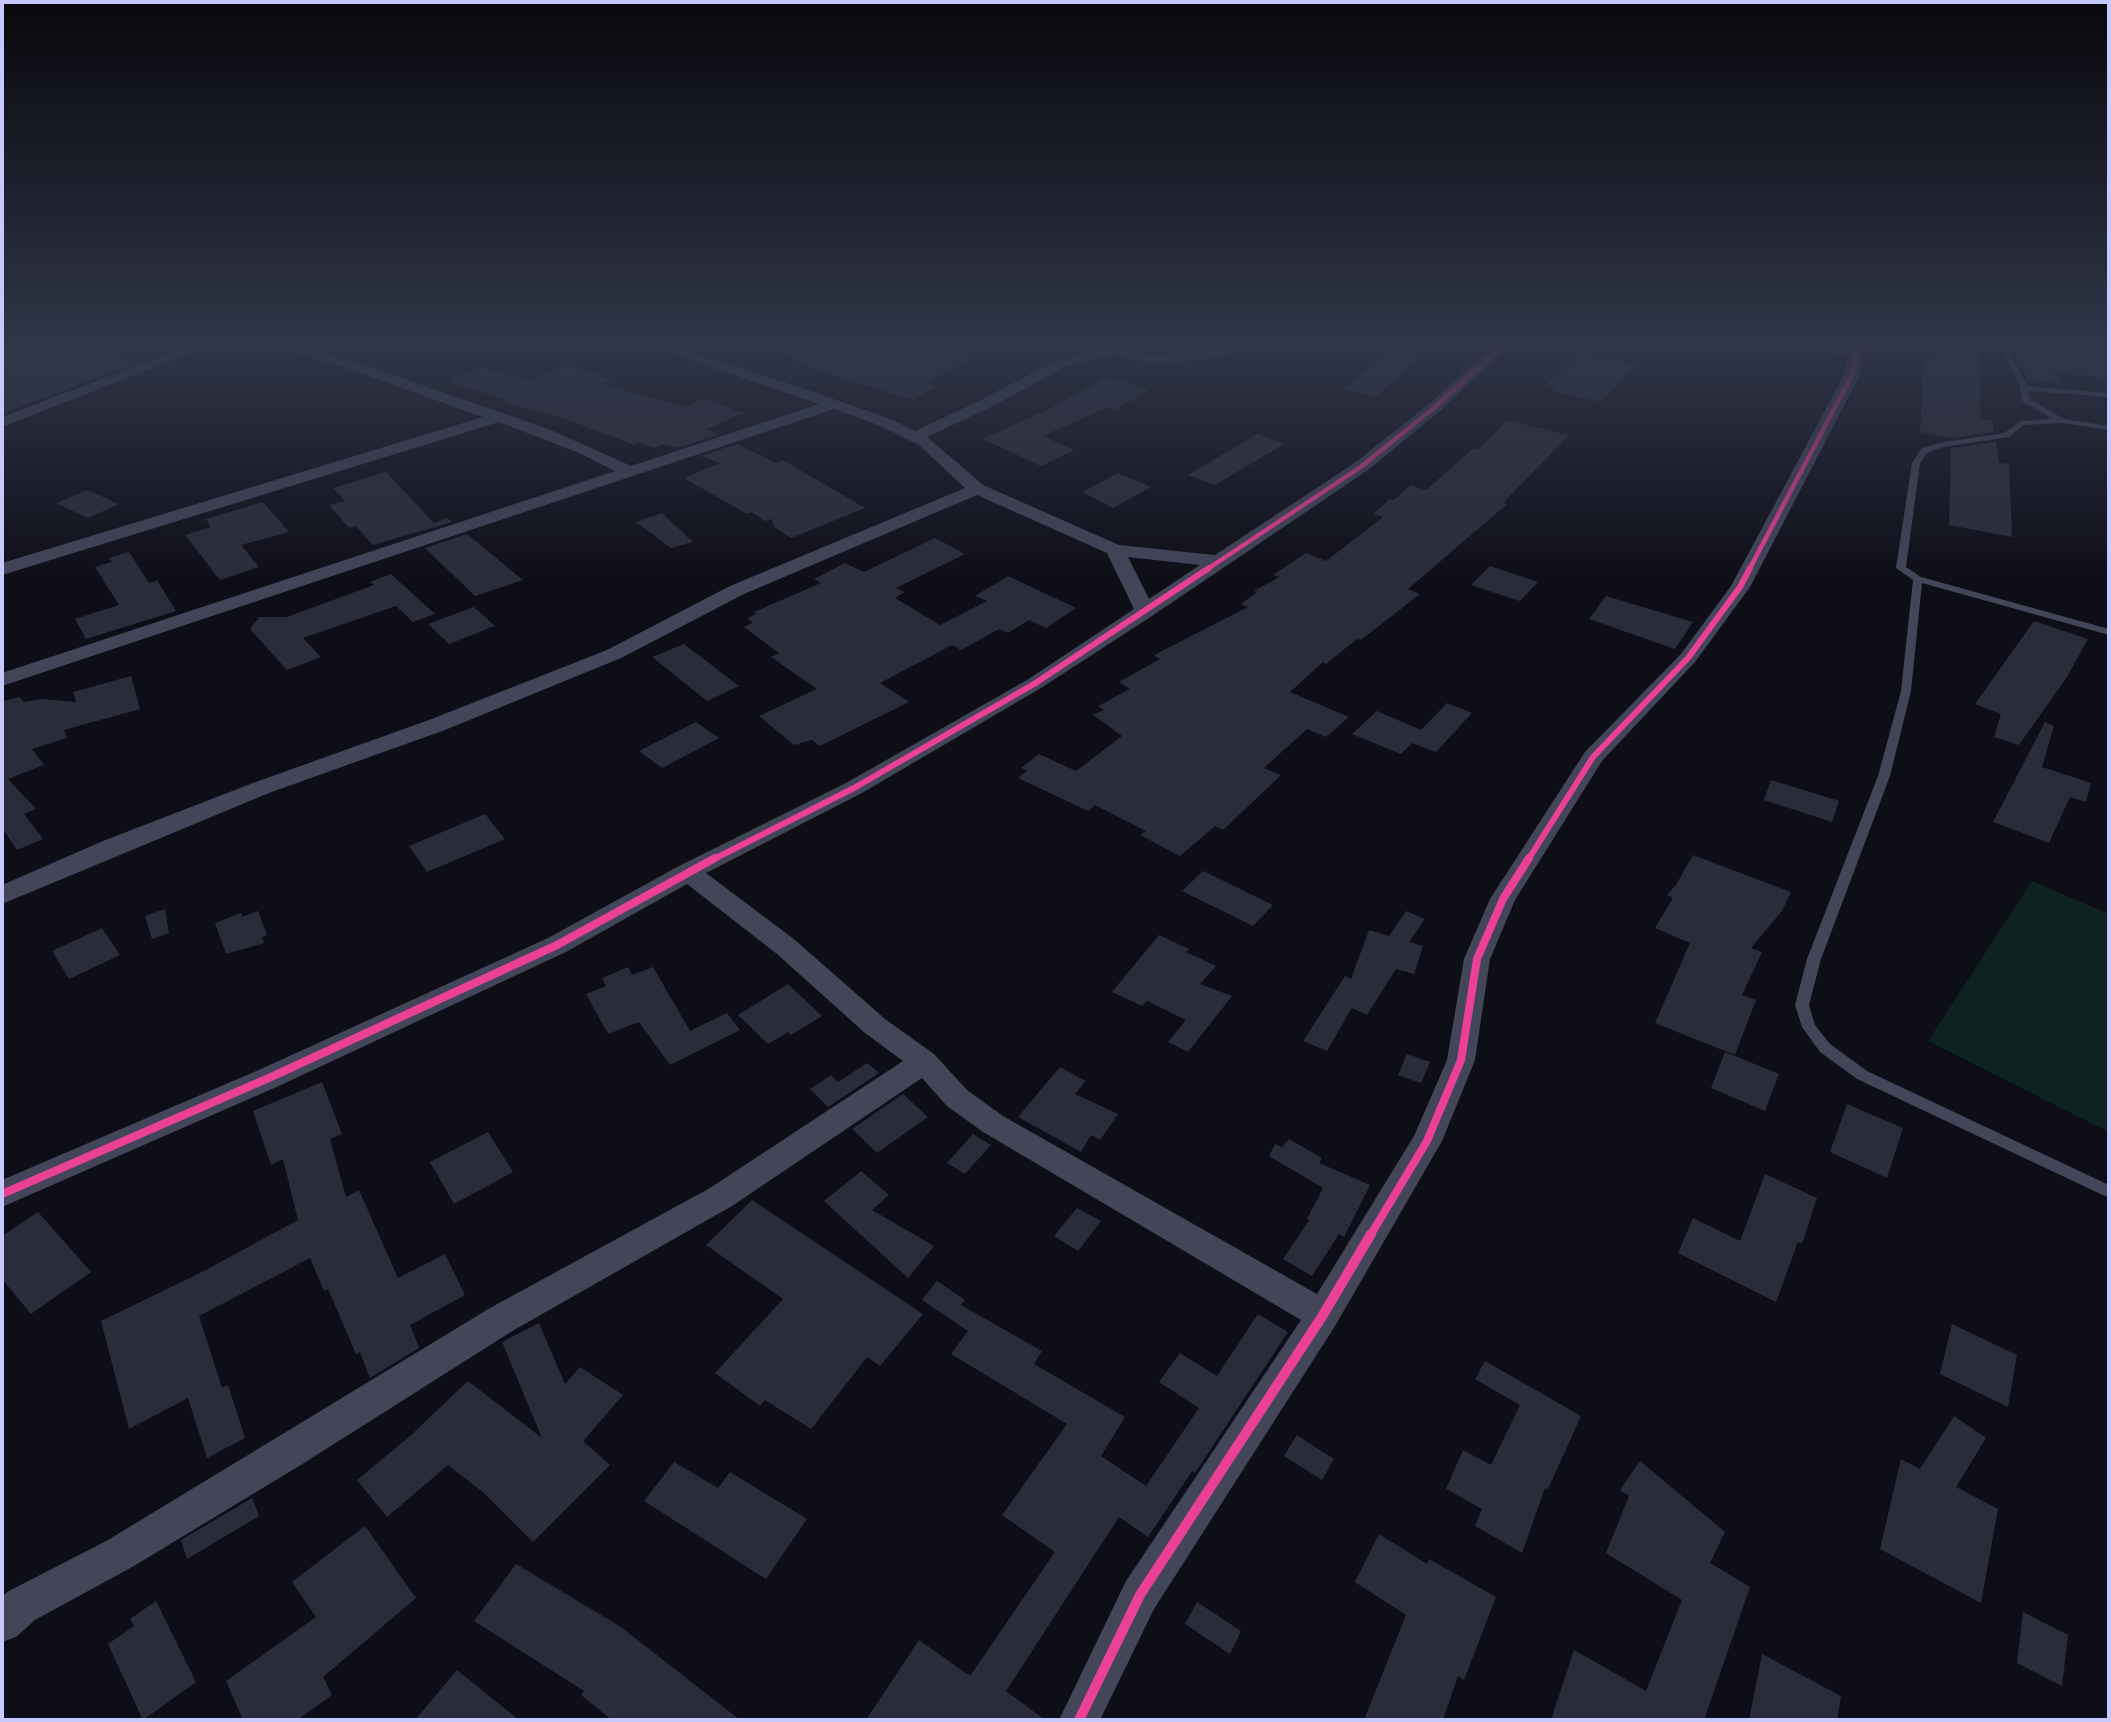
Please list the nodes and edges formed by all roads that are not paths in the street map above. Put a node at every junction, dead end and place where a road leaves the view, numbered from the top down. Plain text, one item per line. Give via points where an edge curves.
1 (475, 424) edge
2 (519, 424) edge
3 (774, 424) edge
4 (883, 424) edge
5 (941, 424) edge
6 (1414, 424) edge
7 (1826, 424) edge
8 (2019, 424) edge
9 (2085, 424) edge
10 (2109, 428) edge
11 (914, 437) junction
12 (632, 473) junction
13 (977, 489) junction
14 (1115, 550) junction
15 (1216, 561) junction
16 (2, 569) edge
17 (1918, 579) junction
18 (1145, 612) junction
19 (2109, 632) edge
20 (2, 680) edge
21 (688, 872) junction
22 (2, 895) edge
23 (924, 1062) junction
24 (2109, 1192) edge
25 (2, 1194) edge
26 (1322, 1315) junction
27 (2, 1623) edge
28 (1079, 1720) edge

1 - 16 street
2 - 12 street
3 - 12 street
4 - 11 street
5 - 11 street
6 - 15 street via 1362,466
7 - 26 street via 1740,587 1688,658 1592,757 1503,899 1477,959 1461,1060 1427,1141
8 - 17 lane via 2006,435 1941,444 1924,451 1916,463 1901,568
9 - 10 lane
11 - 13 street
12 - 20 street
13 - 14 street
13 - 22 street via 737,590 614,654 124,842
14 - 15 street
14 - 18 street
15 - 18 street
17 - 19 lane
17 - 24 lane via 1906,691 1884,776 1814,959 1802,1005 1809,1027 1825,1048 1862,1075
18 - 21 street via 1034,684 854,788
21 - 23 street
21 - 25 street via 557,945
23 - 26 street via 957,1098 993,1124
23 - 27 street via 721,1197 502,1319 132,1546 21,1606
26 - 28 street via 1140,1595

